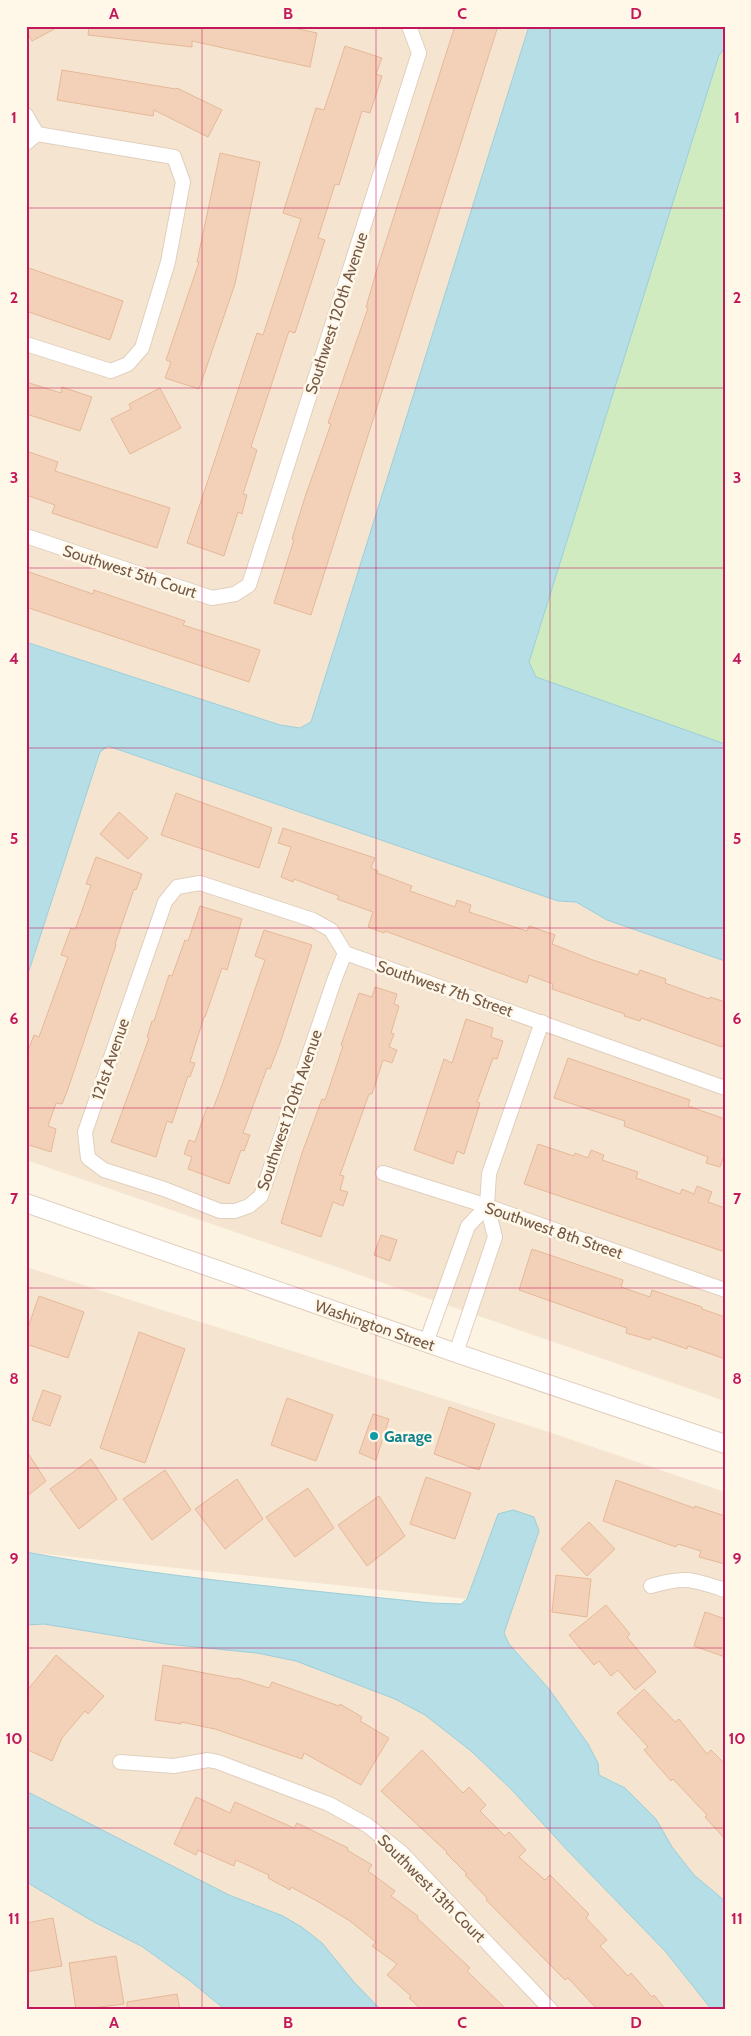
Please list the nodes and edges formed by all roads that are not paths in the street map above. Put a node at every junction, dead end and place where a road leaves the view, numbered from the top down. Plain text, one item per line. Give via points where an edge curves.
1 (409, 26) edge
2 (26, 115) edge
3 (37, 134) junction
4 (26, 143) edge
5 (26, 344) edge
6 (26, 536) edge
7 (236, 594) joint
8 (345, 953) junction
9 (542, 1022) junction
10 (725, 1088) edge
11 (383, 1173) dead end
12 (164, 1189) joint
13 (26, 1204) edge
14 (487, 1206) junction
15 (725, 1290) edge
16 (426, 1343) junction
17 (456, 1353) junction
18 (725, 1444) edge
19 (651, 1586) dead end
20 (725, 1590) edge
21 (120, 1762) dead end
22 (551, 2010) edge

1 - 7 street, Southwest 120th Avenue via 419,53 249,585
2 - 3 street
3 - 4 street
3 - 5 street via 174,157 184,182 168,262 142,348 128,364 110,371
6 - 7 street, Southwest 5th Court via 212,598
8 - 9 street, Southwest 7th Street
8 - 12 street, Southwest 120th Avenue via 261,1196 249,1206 235,1211 220,1210
8 - 12 street, 121st Avenue via 331,930 313,920 200,883 177,887 165,902 85,1132 88,1158 104,1170
9 - 10 street, Southwest 7th Street
9 - 14 street via 489,1174
11 - 14 street, Southwest 8th Street
13 - 16 street, Washington Street
14 - 15 street, Southwest 8th Street
14 - 16 street via 468,1226
14 - 17 street via 495,1237
16 - 17 street, Washington Street
17 - 18 street, Washington Street
19 - 20 street via 676,1579
21 - 22 street, Southwest 13th Court via 174,1766 208,1760 218,1762 329,1804 367,1825 402,1853

